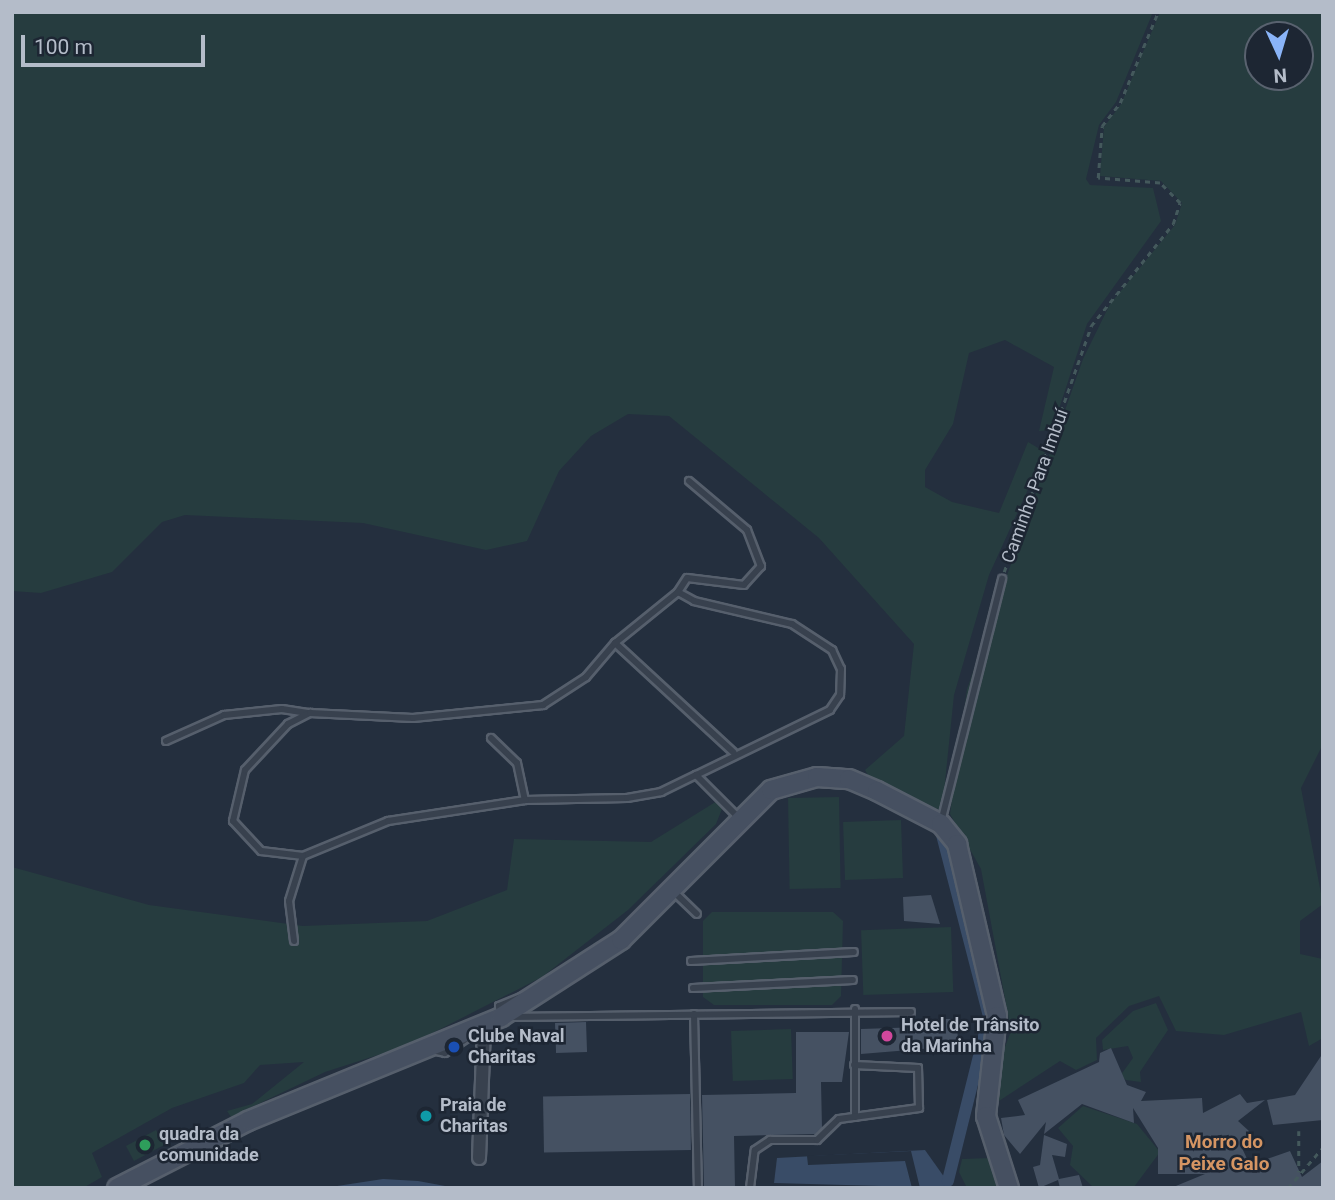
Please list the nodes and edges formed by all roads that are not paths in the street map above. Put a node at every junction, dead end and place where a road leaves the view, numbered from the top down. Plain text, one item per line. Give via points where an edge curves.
1 (689, 481) dead end
2 (1002, 579) road end
3 (678, 592) junction
4 (615, 643) junction
5 (310, 713) junction
6 (491, 738) dead end
7 (166, 741) dead end
8 (733, 752) junction
9 (696, 775) junction
10 (525, 800) junction
11 (740, 819) junction
12 (941, 824) junction
13 (303, 856) junction
14 (673, 891) junction
15 (697, 914) dead end
16 (294, 941) dead end
17 (855, 952) dead end
18 (691, 961) dead end
19 (853, 980) dead end
20 (693, 988) dead end
21 (855, 1009) junction
22 (911, 1012) dead end
23 (694, 1014) junction
24 (501, 1017) junction
25 (479, 1028) junction
26 (854, 1065) junction
27 (855, 1117) junction
28 (479, 1158) dead end
29 (117, 1188) edge
30 (698, 1188) edge
31 (750, 1188) edge
32 (1009, 1188) edge

1 - 3 lane via 747,530 761,566 744,585 687,579
2 - 12 lane, Caminho Para Imbuí
3 - 4 lane
3 - 8 lane via 694,601 792,624 832,650 841,669 840,695 830,710
4 - 5 lane via 586,677 524,711 413,718
4 - 8 lane
5 - 7 lane via 282,709 224,715
5 - 13 lane via 288,724 260,752 245,770 233,804 233,821 244,840 261,852
6 - 10 lane via 517,763
8 - 9 lane
9 - 10 lane via 661,792 626,798
9 - 11 lane
10 - 13 lane via 388,821
11 - 12 street via 771,790 817,777 849,779
11 - 14 street
12 - 32 street via 965,862 997,1016 986,1116
13 - 16 lane via 289,901
14 - 15 lane
14 - 24 street via 621,940
17 - 18 lane
19 - 20 lane
21 - 22 lane
21 - 23 lane
21 - 26 lane
23 - 24 lane
23 - 30 lane
24 - 25 street
25 - 28 street
25 - 29 street via 248,1121
26 - 27 lane
26 - 27 lane via 918,1068 923,1101 912,1113
27 - 31 lane via 836,1121 823,1138 760,1144 750,1164

